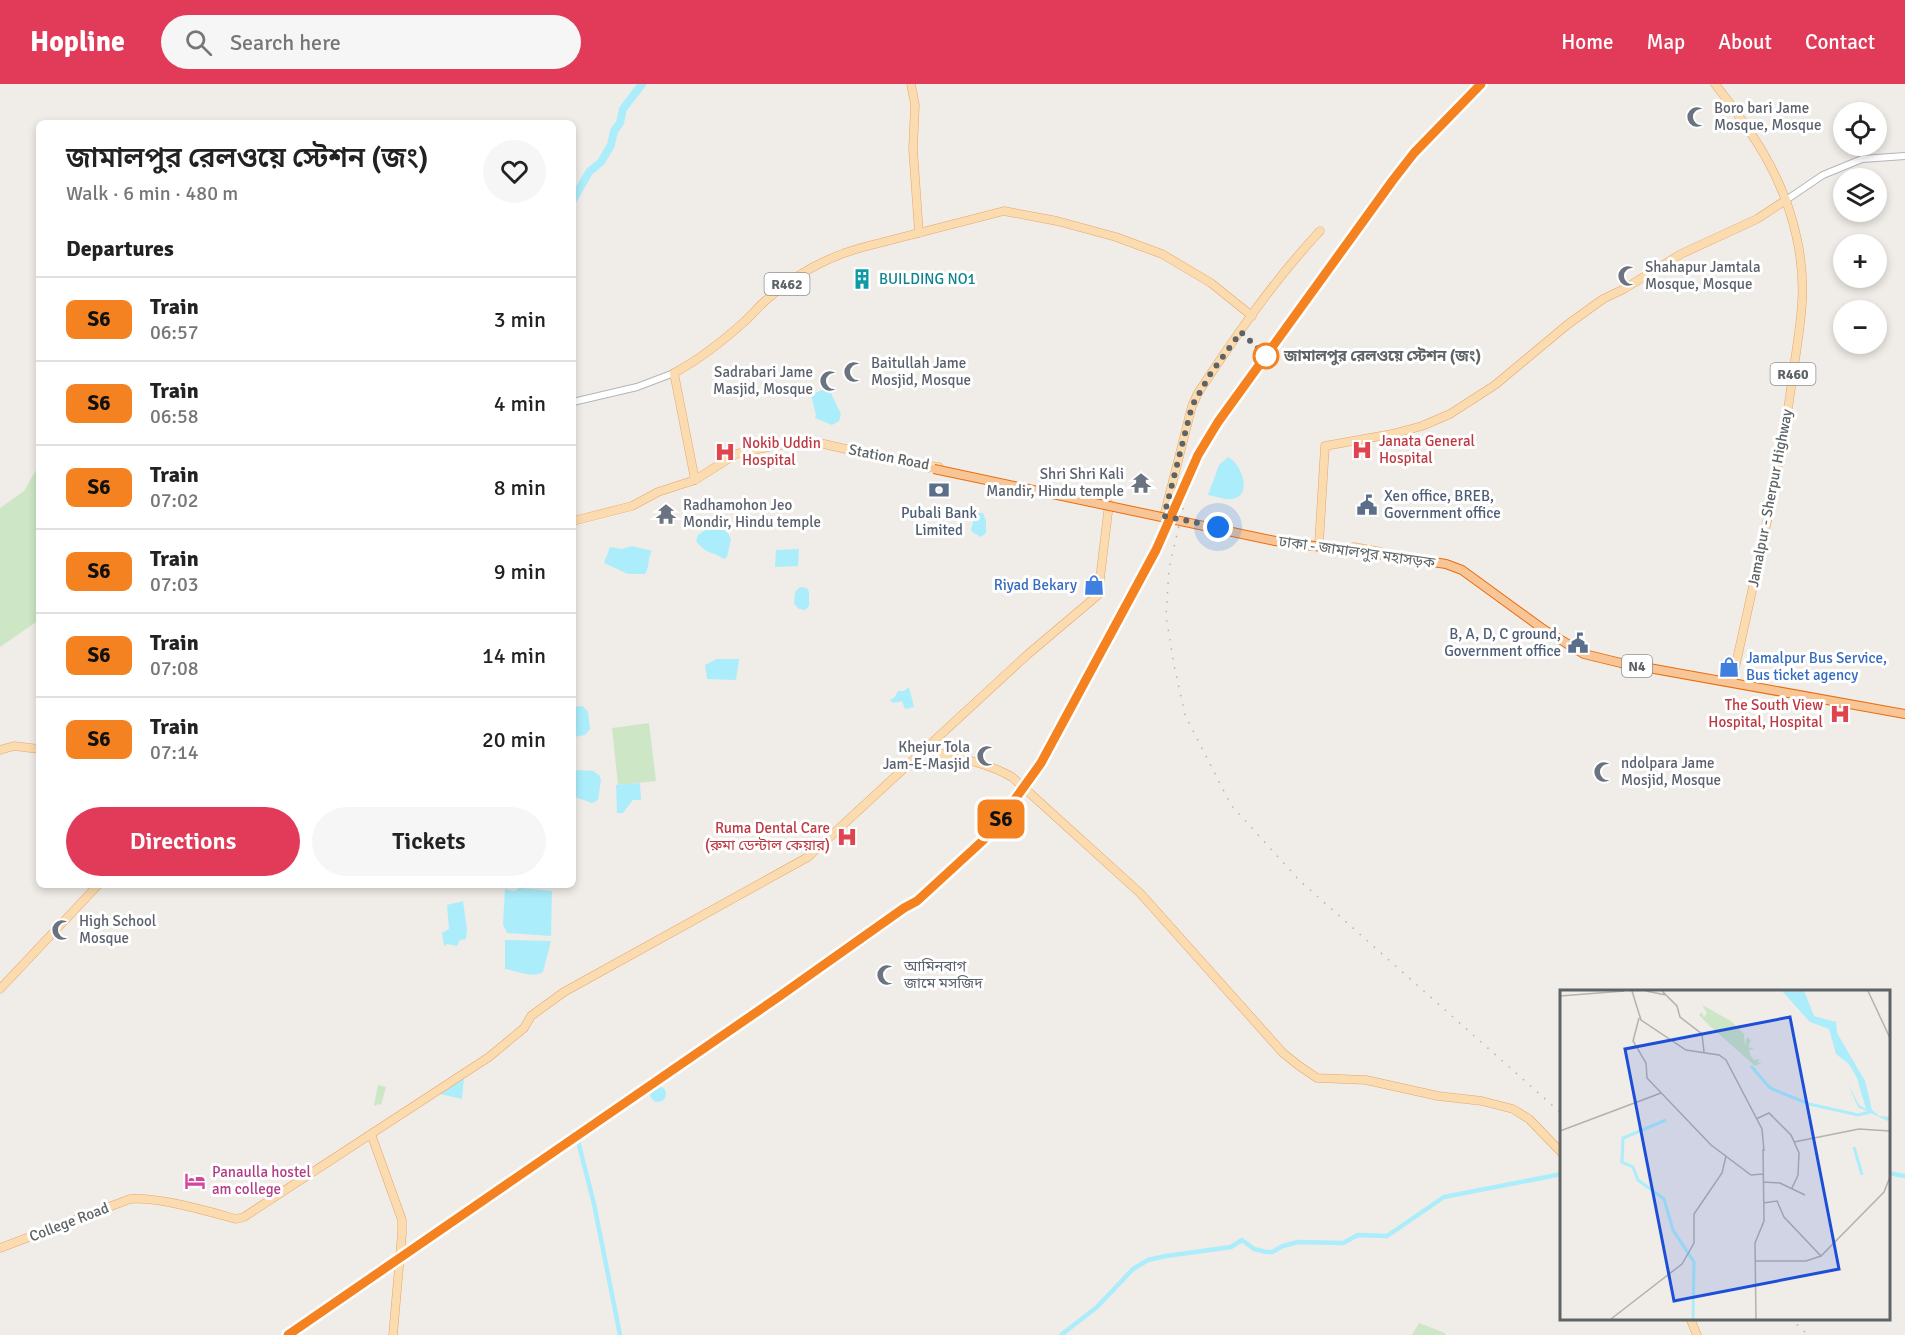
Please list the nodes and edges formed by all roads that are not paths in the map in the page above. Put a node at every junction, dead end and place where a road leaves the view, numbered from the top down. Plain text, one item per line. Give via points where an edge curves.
1 (911, 84) edge
2 (1715, 84) edge
3 (1905, 156) edge
4 (1786, 200) junction
5 (1320, 231) dead end
6 (919, 233) junction
7 (1252, 316) junction
8 (674, 373) junction
9 (576, 401) edge
10 (931, 468) junction
11 (695, 480) junction
12 (1109, 504) junction
13 (1164, 516) junction
14 (576, 520) edge
15 (1319, 543) junction
16 (1394, 556) junction
17 (1732, 682) junction
18 (1905, 714) edge
19 (36, 749) edge
20 (0, 750) edge
21 (925, 750) junction
22 (95, 888) edge
23 (0, 989) edge
24 (371, 1134) junction
25 (1560, 1151) edge
26 (0, 1248) edge
27 (1691, 1320) edge
28 (393, 1335) edge
29 (1697, 1335) edge

1 - 6 main road
2 - 4 main road, Jamalpur - Sherpur Highway / R460 via 1769,160
3 - 4 street via 1862,159 1823,174
4 - 15 main road via 1603,299 1495,385 1450,414 1392,434 1325,446
4 - 17 main road, Jamalpur - Sherpur Highway / R460 via 1803,277 1803,317 1785,431
5 - 7 main road
6 - 7 main road via 1004,211 1057,221 1170,257
6 - 8 main road, R462 via 837,254 801,273 704,356
7 - 13 main road via 1192,406
8 - 9 street via 637,387
8 - 11 main road
10 - 11 main road, Station Road via 824,444 800,443 736,454
10 - 12 main road, Station Road via 934,465
10 - 16 highway, ঢাকা - জামালপুর মহাসড়ক / N4, bridge via 1275,542
11 - 14 main road, Station Road via 658,492 632,506
12 - 13 main road, Station Road
12 - 21 main road via 1098,595
13 - 15 main road, Station Road
15 - 16 main road, Station Road via 1373,549
16 - 17 highway, ঢাকা - জামালপুর মহাসড়ক / N4 via 1462,570 1584,654
17 - 18 highway, ঢাকা - জামালপুর মহাসড়ক / N4
19 - 20 main road via 14,746
21 - 24 main road via 808,857 564,992 531,1016 524,1028 489,1057
21 - 25 main road via 1003,771 1039,800 1140,893 1283,1053 1317,1077 1366,1080 1513,1109 1529,1119
22 - 23 main road
24 - 26 main road, College Road via 244,1217 236,1219 130,1199
24 - 28 main road via 402,1220
27 - 29 main road

